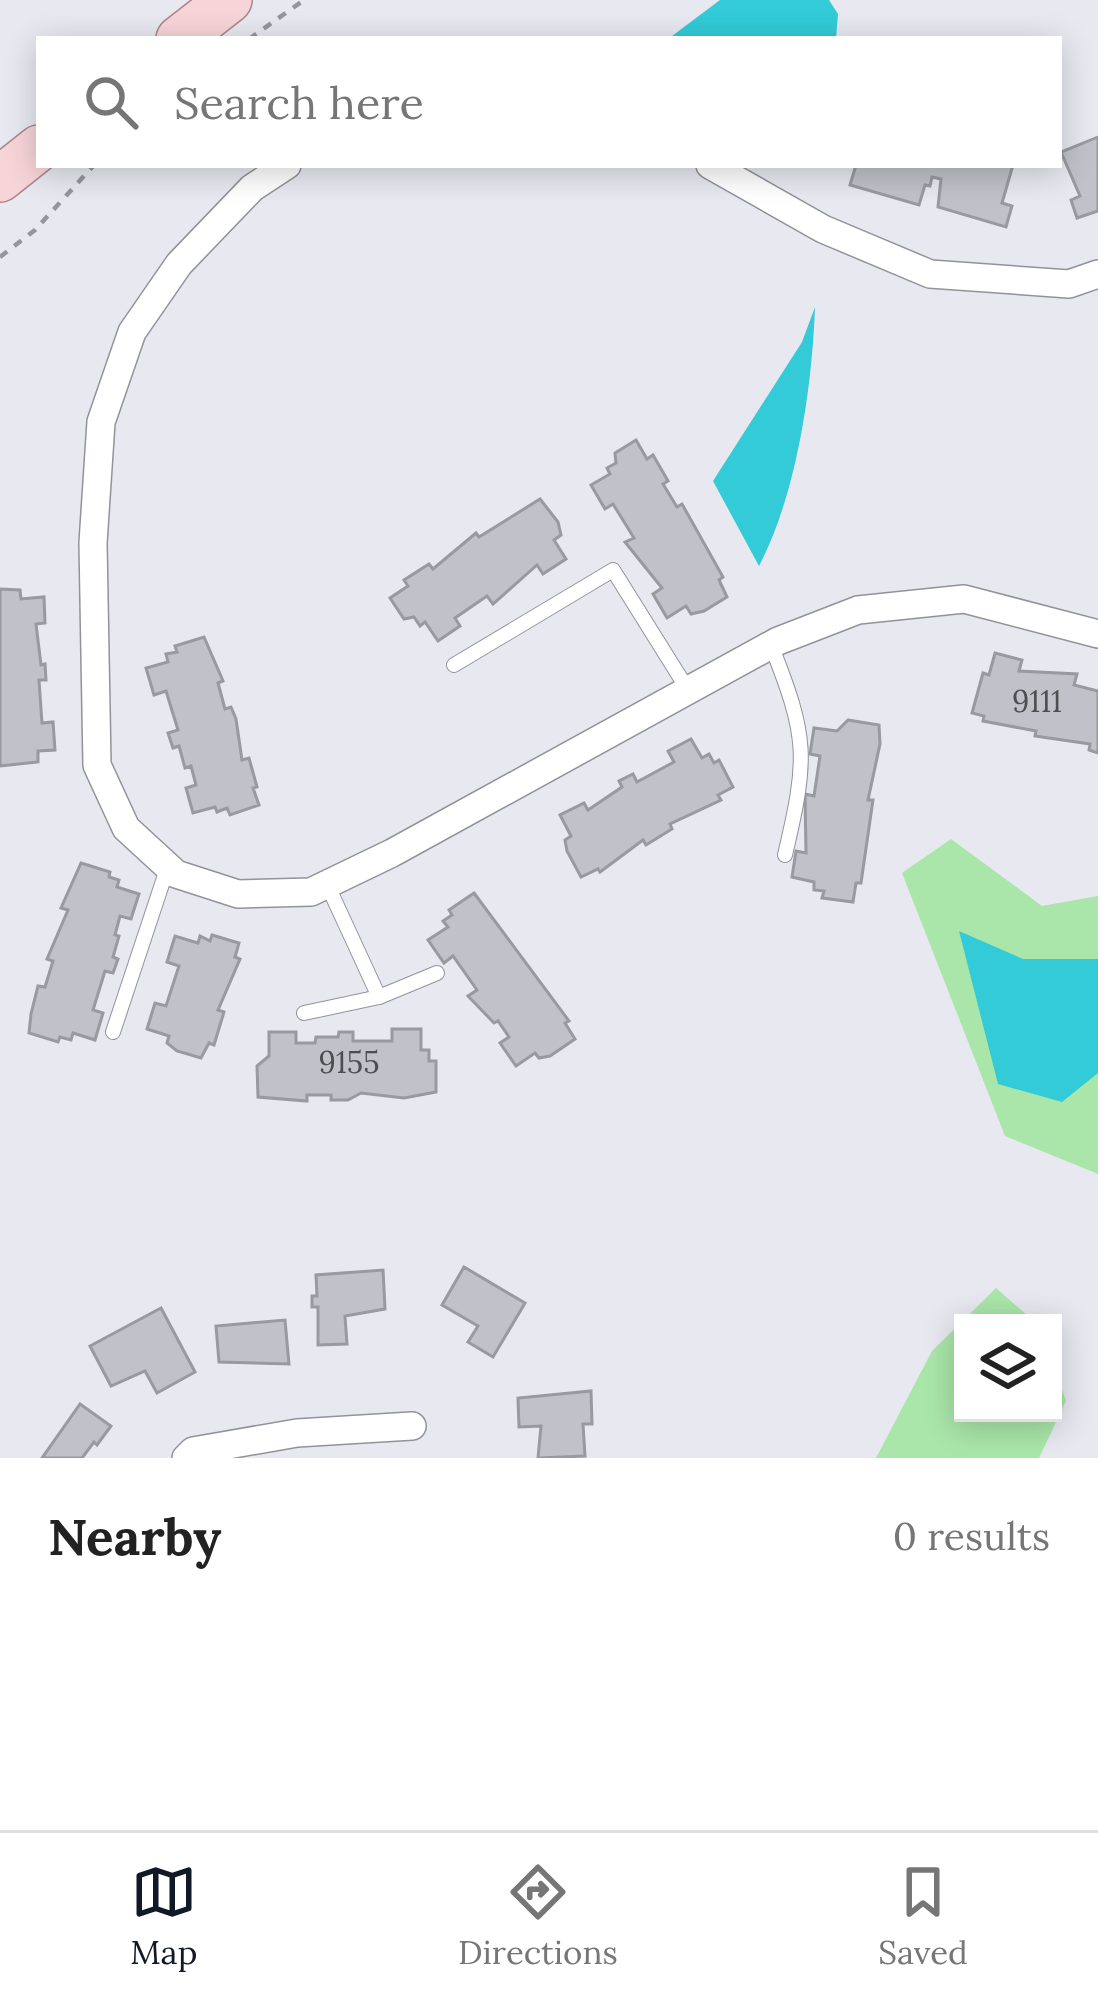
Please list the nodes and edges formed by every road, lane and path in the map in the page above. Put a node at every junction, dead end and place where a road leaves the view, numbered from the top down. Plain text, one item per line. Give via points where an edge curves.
1 (229, 0) edge
2 (304, 0) edge
3 (183, 36) edge
4 (253, 36) edge
5 (36, 150) edge
6 (91, 168) edge
7 (282, 168) edge
8 (715, 168) edge
9 (0, 179) edge
10 (0, 257) edge
11 (1098, 274) edge
12 (1098, 634) edge
13 (771, 644) junction
14 (454, 665) dead end
15 (688, 690) junction
16 (785, 855) dead end
17 (168, 866) junction
18 (327, 884) junction
19 (437, 974) dead end
20 (379, 997) junction
21 (304, 1012) dead end
22 (113, 1032) dead end
23 (412, 1426) dead end
24 (185, 1458) edge

1 - 3 main road
2 - 4 path
5 - 9 main road
6 - 10 path
7 - 17 street via 252,188 179,265 132,332 101,422 93,543 97,765 126,828
8 - 11 street via 823,229 930,274 1069,284
12 - 13 street via 964,599 858,610
13 - 15 street
13 - 16 lane via 798,713 804,773
14 - 15 lane via 613,570
15 - 18 street
17 - 18 street via 238,894 311,892
17 - 22 lane
18 - 20 lane
19 - 20 lane
20 - 21 lane
23 - 24 street via 297,1432

